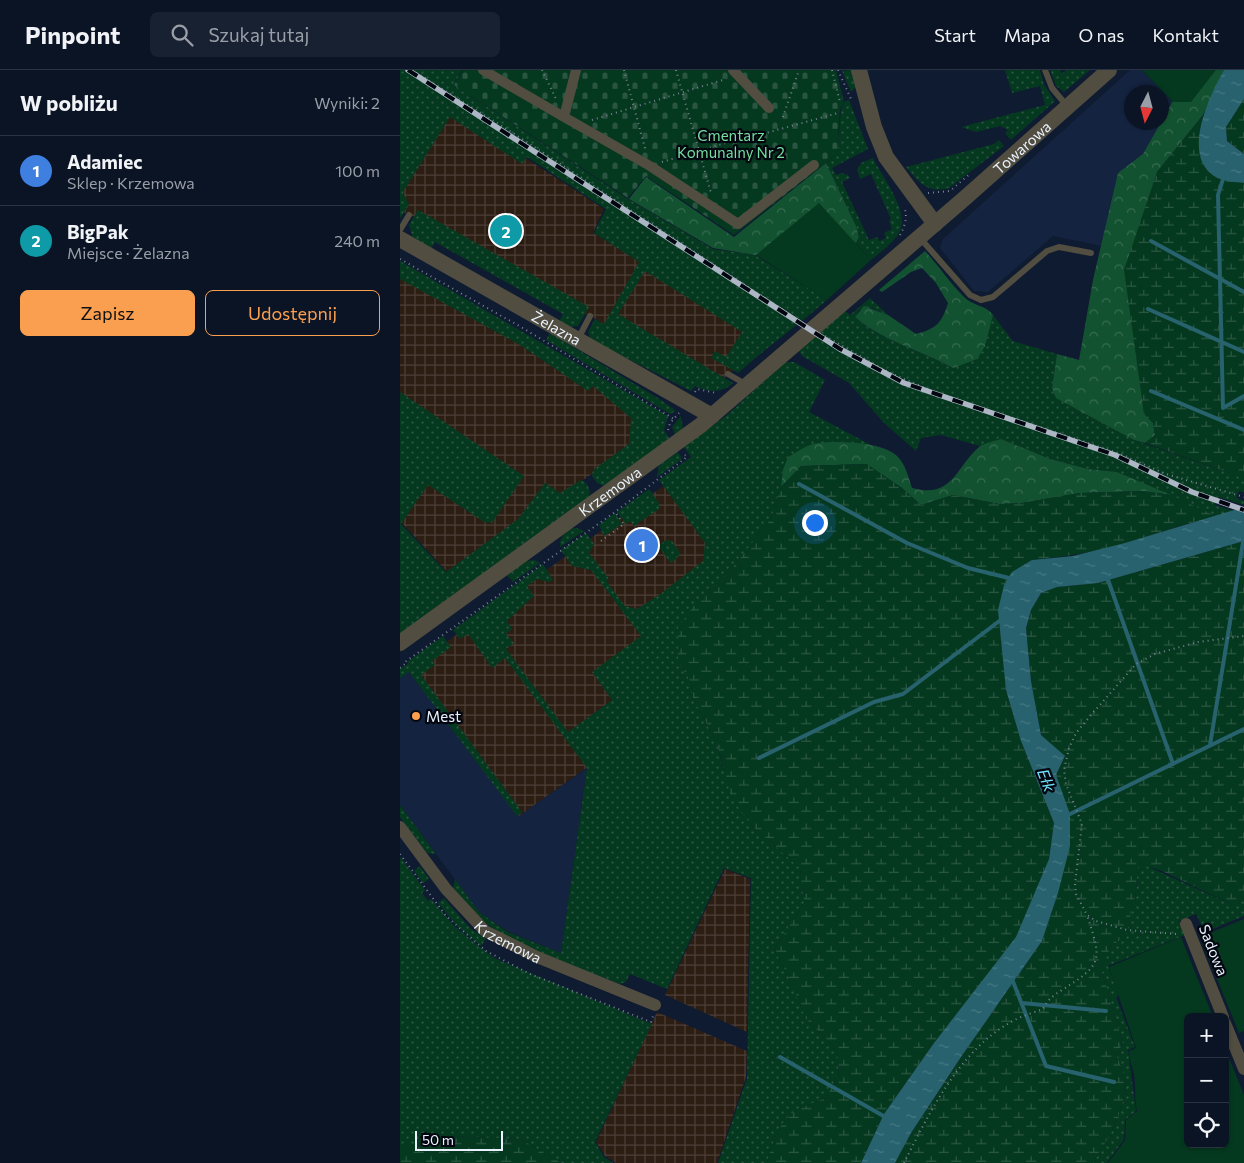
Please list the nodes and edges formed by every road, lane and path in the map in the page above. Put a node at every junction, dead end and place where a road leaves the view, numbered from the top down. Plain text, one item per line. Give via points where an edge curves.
1 (412, 70) edge
2 (483, 70) edge
3 (542, 70) edge
4 (576, 70) edge
5 (624, 70) edge
6 (676, 70) edge
7 (799, 70) edge
8 (832, 70) edge
9 (838, 70) edge
10 (858, 70) edge
11 (1045, 70) edge
12 (1109, 70) edge
13 (734, 71) edge
14 (682, 92) junction
15 (840, 102) dead end
16 (852, 102) dead end
17 (634, 106) junction
18 (1068, 106) junction
19 (769, 108) dead end
20 (838, 113) dead end
21 (564, 117) junction
22 (783, 117) dead end
23 (578, 125) junction
24 (699, 150) junction
25 (814, 165) dead end
26 (650, 166) junction
27 (902, 203) dead end
28 (716, 210) junction
29 (409, 215) dead end
30 (935, 224) junction
31 (400, 230) edge
32 (920, 237) junction
33 (898, 239) dead end
34 (400, 240) edge
35 (1091, 253) dead end
36 (400, 259) edge
37 (590, 316) dead end
38 (811, 328) junction
39 (577, 340) junction
40 (728, 374) dead end
41 (748, 386) junction
42 (712, 416) junction
43 (674, 419) dead end
44 (676, 443) junction
45 (1244, 496) edge
46 (615, 512) junction
47 (600, 541) dead end
48 (1244, 636) edge
49 (400, 643) edge
50 (400, 668) edge
51 (400, 827) edge
52 (1087, 915) junction
53 (1186, 924) dead end
54 (1192, 940) junction
55 (655, 1006) dead end
56 (1221, 1013) edge
57 (1229, 1028) edge
58 (1239, 1042) edge
59 (1244, 1069) edge
60 (904, 1163) edge

1 - 38 path
2 - 21 street
3 - 21 path
4 - 21 street
5 - 17 path
6 - 14 path
7 - 22 path
8 - 15 path
9 - 16 path
10 - 30 street via 886,157
11 - 18 lane via 1052,88
12 - 18 street, Towarowa
13 - 14 path via 734,77
13 - 19 street
14 - 17 path
14 - 24 path
17 - 23 path
17 - 26 path
18 - 30 street, Towarowa
20 - 24 path
21 - 23 street
23 - 26 street
24 - 26 path
24 - 28 path
25 - 28 street via 738,224
26 - 28 street
27 - 33 path via 906,213
29 - 31 lane
30 - 32 street, Towarowa
32 - 35 lane via 970,295 981,300 993,298 1047,251 1059,247
32 - 38 street, Towarowa
34 - 39 street, Żelazna
36 - 43 path
37 - 39 lane
38 - 41 street, Krzemowa
38 - 45 path via 856,355 932,391 1118,453 1166,474
39 - 42 street, Żelazna
40 - 41 lane
41 - 42 street, Krzemowa
42 - 44 street, Krzemowa
44 - 46 path via 687,458
44 - 49 street, Krzemowa
46 - 47 path via 624,524
46 - 50 path
48 - 52 path via 1198,642 1144,658 1076,734 1064,770 1066,784 1082,824 1074,884
51 - 55 street, Krzemowa via 446,889 485,932
52 - 54 path via 1127,930 1173,934
52 - 60 path via 1097,953 1092,968 1048,999 1043,1009 1011,1022 975,1050 949,1082
53 - 54 street, Sadowa
54 - 56 street, Sadowa
57 - 58 street
58 - 59 street

